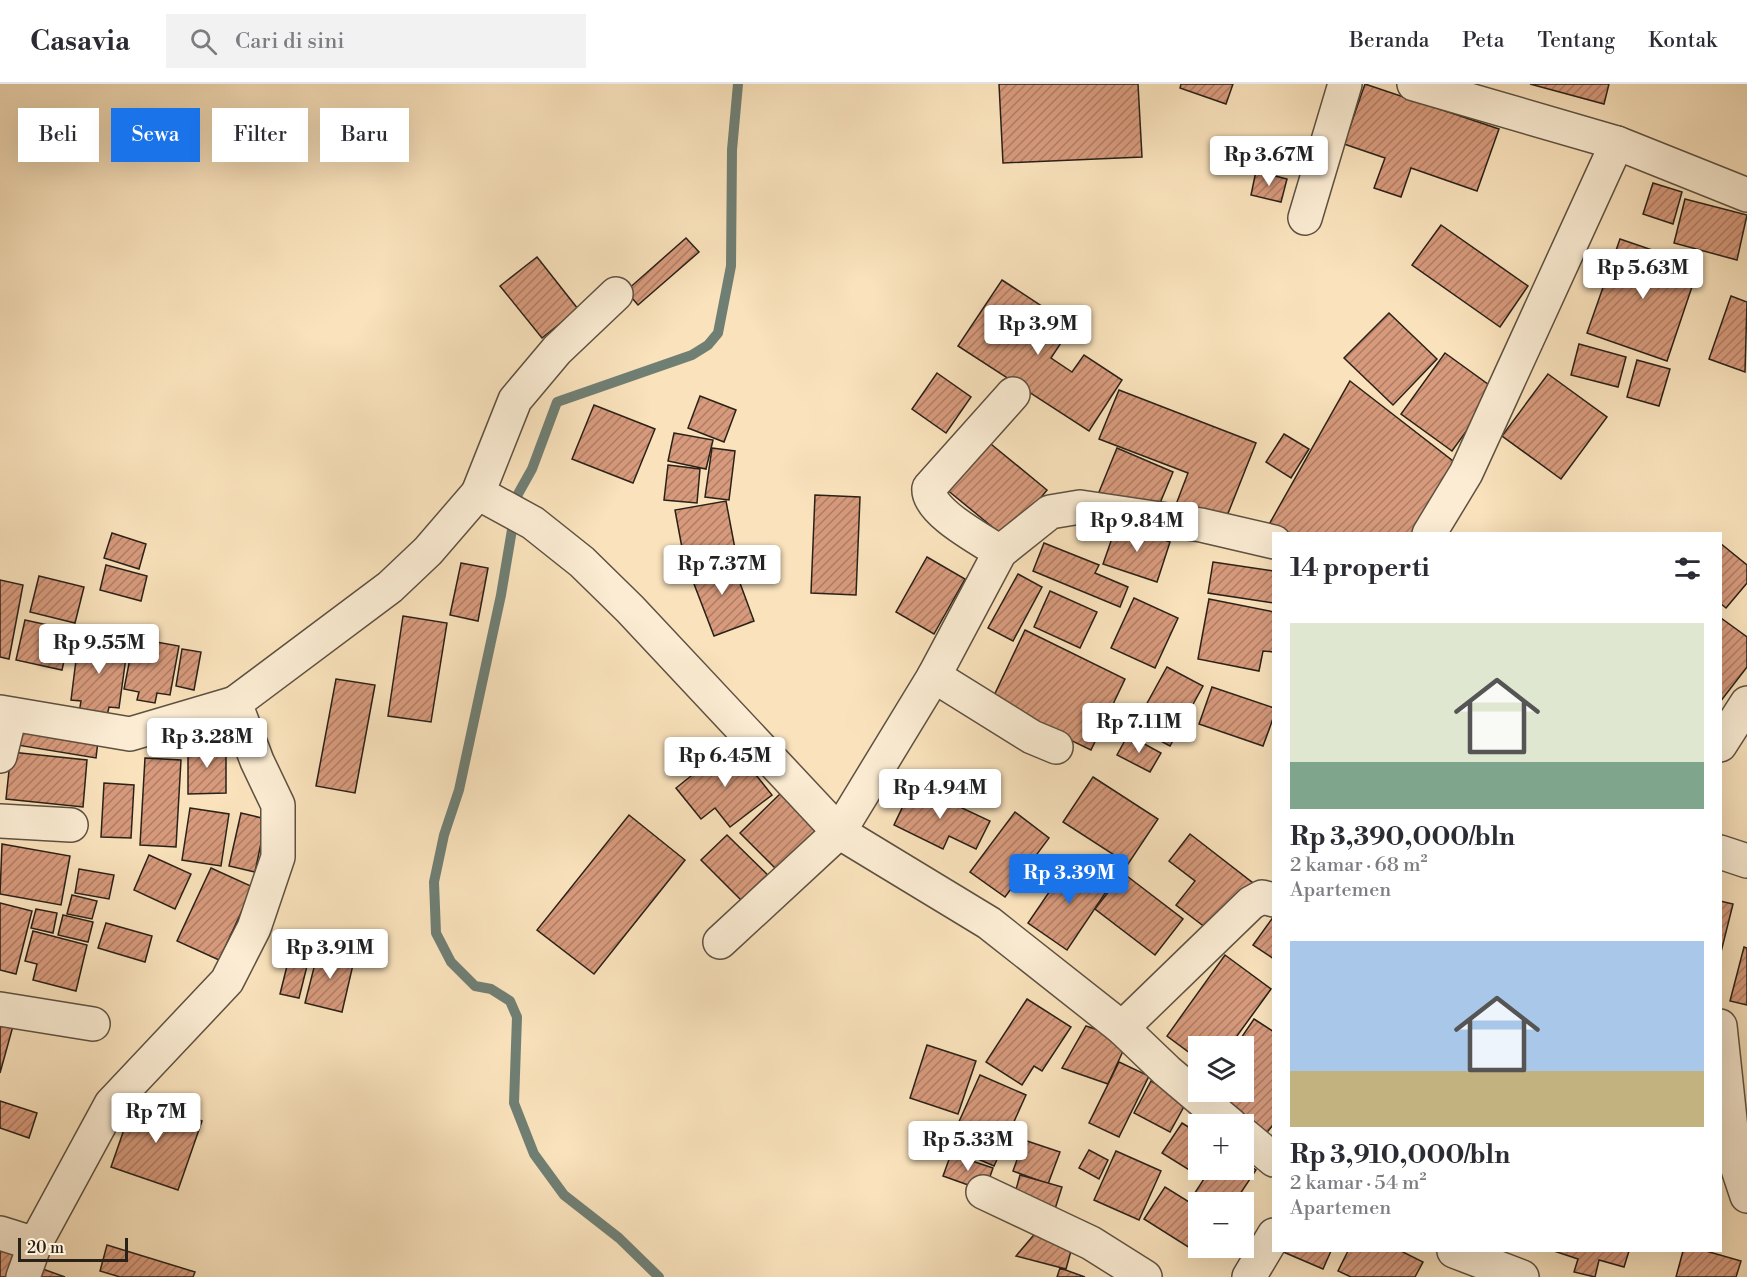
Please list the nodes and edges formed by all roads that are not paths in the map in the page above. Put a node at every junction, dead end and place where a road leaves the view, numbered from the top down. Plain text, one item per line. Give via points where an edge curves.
1 (1345, 84) edge
2 (1414, 84) edge
3 (1617, 143) junction
4 (1747, 195) edge
5 (1305, 218) dead end
6 (616, 294) dead end
7 (1013, 394) dead end
8 (478, 493) junction
9 (1430, 532) edge
10 (1272, 542) edge
11 (1000, 552) junction
12 (934, 676) junction
13 (235, 703) junction
14 (1747, 704) edge
15 (5, 713) edge
16 (1722, 742) edge
17 (1056, 747) dead end
18 (0, 756) edge
19 (0, 821) edge
20 (71, 825) dead end
21 (838, 832) junction
22 (1722, 853) edge
23 (1747, 861) edge
24 (1272, 900) edge
25 (720, 942) dead end
26 (0, 1009) edge
27 (93, 1024) dead end
28 (1122, 1028) junction
29 (1722, 1045) edge
30 (1218, 1114) edge
31 (1254, 1143) edge
32 (1272, 1158) edge
33 (983, 1192) dead end
34 (1747, 1196) edge
35 (0, 1233) edge
36 (1272, 1238) edge
37 (35, 1244) junction
38 (1457, 1252) edge
39 (23, 1277) edge
40 (1145, 1277) edge
41 (1249, 1277) edge
42 (1522, 1277) edge

1 - 5 street
2 - 3 street
3 - 4 street
3 - 9 street via 1466,473
6 - 8 street via 557,350 515,400
7 - 11 street via 928,493 937,509
8 - 13 street via 428,551 390,587
8 - 21 street via 533,523 582,562
10 - 11 street via 1201,525 1080,507 1050,512
11 - 12 street
12 - 17 street via 1032,737
12 - 21 street
13 - 15 street via 130,734
13 - 37 street via 278,805 278,857 254,928 227,981 111,1104
14 - 16 street
15 - 18 street
19 - 20 street
21 - 25 street
21 - 28 street via 989,923
22 - 23 street
24 - 28 street via 1262,897 1251,903
26 - 27 street
28 - 30 street
29 - 34 street via 1734,1157
31 - 32 street
33 - 40 street via 1091,1243
35 - 37 street
36 - 41 street
37 - 39 street
38 - 42 street

